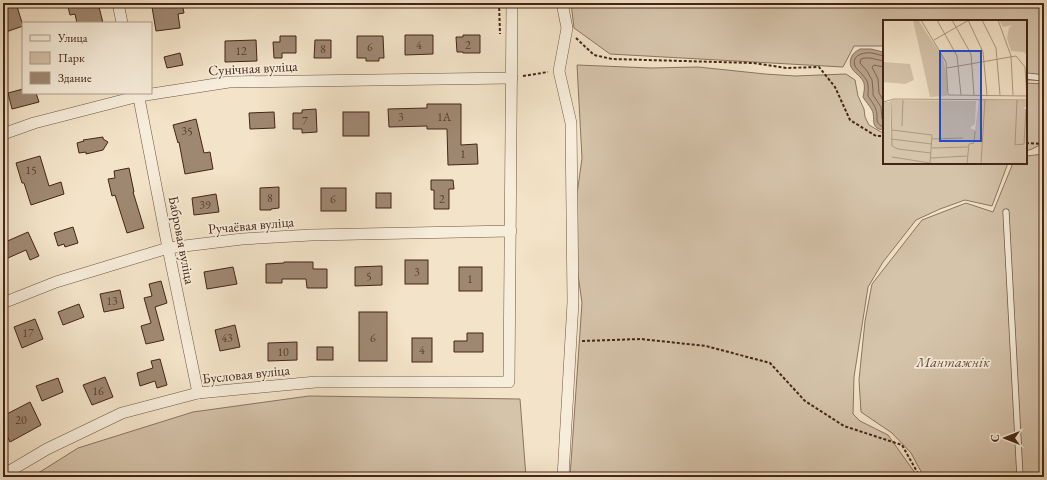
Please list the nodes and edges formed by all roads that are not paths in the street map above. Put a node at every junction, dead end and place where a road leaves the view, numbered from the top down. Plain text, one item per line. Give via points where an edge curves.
1 (118, 3) edge
2 (512, 3) edge
3 (562, 3) edge
4 (122, 22) edge
5 (1027, 76) edge
6 (512, 78) junction
7 (1044, 78) edge
8 (152, 92) edge
9 (138, 94) edge
10 (3, 134) edge
11 (1006, 212) dead end
12 (511, 231) junction
13 (168, 248) junction
14 (3, 302) edge
15 (198, 393) junction
16 (3, 475) edge
17 (563, 477) edge
18 (1020, 477) edge

1 - 4 street
2 - 6 street
3 - 17 street via 567,28 559,71 571,123 573,302
5 - 7 lane
6 - 8 street, Сунічная вуліца via 230,82
6 - 12 street
9 - 10 street, Сунічная вуліца
9 - 13 street, Бабровая вуліца
11 - 18 lane
12 - 13 street, Ручаёвая вуліца via 311,235 242,239
12 - 15 street, Бусловая вуліца via 509,382 316,382
13 - 14 street, Ручаёвая вуліца via 56,282
13 - 15 street, Бабровая вуліца
15 - 16 street, Бусловая вуліца via 122,413 47,449

